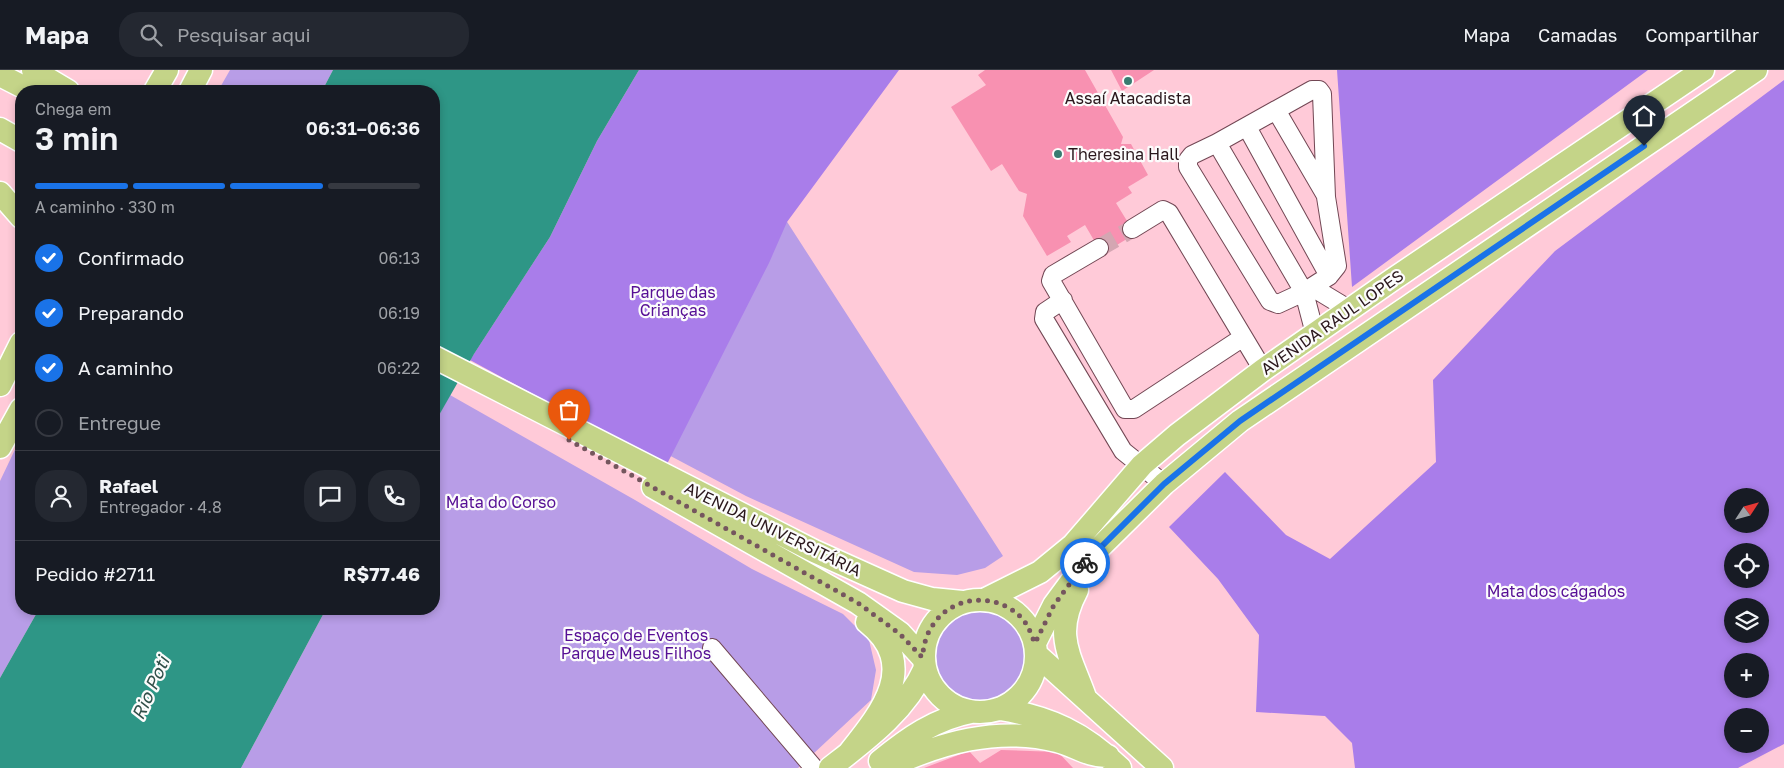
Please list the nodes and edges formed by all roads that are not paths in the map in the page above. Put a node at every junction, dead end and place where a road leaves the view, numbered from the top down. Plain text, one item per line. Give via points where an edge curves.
1 (34, 70) edge
2 (167, 70) edge
3 (201, 70) edge
4 (1704, 70) edge
5 (1756, 70) edge
6 (0, 75) edge
7 (19, 85) edge
8 (58, 85) edge
9 (158, 85) edge
10 (193, 85) edge
11 (1276, 110) junction
12 (1247, 127) junction
13 (0, 129) edge
14 (15, 138) edge
15 (1216, 143) junction
16 (0, 145) edge
17 (15, 153) edge
18 (0, 192) edge
19 (1326, 197) junction
20 (15, 210) edge
21 (1132, 229) tunnel mouth
22 (1467, 229) junction
23 (1098, 248) tunnel mouth
24 (1470, 263) junction
25 (1329, 276) junction
26 (1308, 290) junction
27 (1063, 300) junction
28 (1350, 310) junction
29 (1315, 334) junction
30 (1242, 338) junction
31 (15, 355) edge
32 (440, 360) edge
33 (1262, 370) junction
34 (440, 372) edge
35 (0, 385) edge
36 (15, 420) edge
37 (589, 444) junction
38 (0, 447) edge
39 (1142, 465) junction
40 (1164, 484) junction
41 (1112, 537) junction
42 (817, 580) junction
43 (984, 600) junction
44 (962, 602) junction
45 (712, 648) dead end
46 (1036, 648) junction
47 (924, 663) junction
48 (1086, 697) junction
49 (1000, 709) junction
50 (971, 712) junction
51 (849, 753) junction
52 (1114, 762) edge
53 (814, 768) edge
54 (830, 768) edge
55 (871, 768) edge
56 (886, 768) edge
57 (1162, 768) edge

1 - 8 main road
2 - 9 main road
3 - 10 main road
4 - 22 main road, AVENIDA RAUL LOPES
5 - 24 main road, AVENIDA RAUL LOPES
6 - 7 main road
11 - 12 lane
11 - 19 lane
11 - 19 lane via 1312,90 1319,90 1322,94
12 - 15 lane
12 - 25 lane
13 - 14 main road
15 - 26 lane
15 - 26 lane via 1192,155 1188,167 1270,301 1278,304
16 - 17 main road
18 - 20 main road
19 - 25 lane via 1337,266
21 - 30 lane via 1163,210 1169,213
22 - 24 main road via 1477,248
22 - 28 main road, AVENIDA RAUL LOPES
23 - 27 lane via 1053,275 1051,280
24 - 40 main road, AVENIDA RAUL LOPES via 1240,421
25 - 26 lane
26 - 28 lane
26 - 29 lane
27 - 30 lane via 1121,404 1130,410
27 - 39 lane via 1045,312 1044,319 1123,451
28 - 29 main road, AVENIDA RAUL LOPES
29 - 33 main road, AVENIDA RAUL LOPES
30 - 33 lane
31 - 35 main road
32 - 37 main road
33 - 39 main road, AVENIDA RAUL LOPES
34 - 37 main road
36 - 38 main road
37 - 42 main road, AVENIDA UNIVERSITÁRIA
37 - 44 main road, AVENIDA UNIVERSITÁRIA via 904,591 932,599
39 - 40 lane
39 - 43 main road, AVENIDA RAUL LOPES via 1074,545 1040,572
40 - 41 main road, AVENIDA RAUL LOPES
41 - 46 main road, AVENIDA RAUL LOPES via 1068,584 1054,605
41 - 48 main road via 1077,589 1065,616 1066,649
42 - 47 main road, AVENIDA UNIVERSITÁRIA via 900,634
42 - 51 main road via 823,590 878,630 887,641 892,658 892,687 885,704
43 - 44 main road
43 - 46 main road via 1013,610 1027,625
44 - 47 main road via 940,616 931,628 925,641
45 - 53 lane
46 - 48 main road
46 - 49 main road via 1034,672 1027,688
47 - 50 main road via 935,690 957,708
47 - 51 main road via 910,696
48 - 57 main road
49 - 50 main road
49 - 52 main road via 1032,714 1063,727
50 - 55 main road via 932,724
51 - 54 main road
52 - 56 main road via 1056,740 1014,736 958,740 919,752

